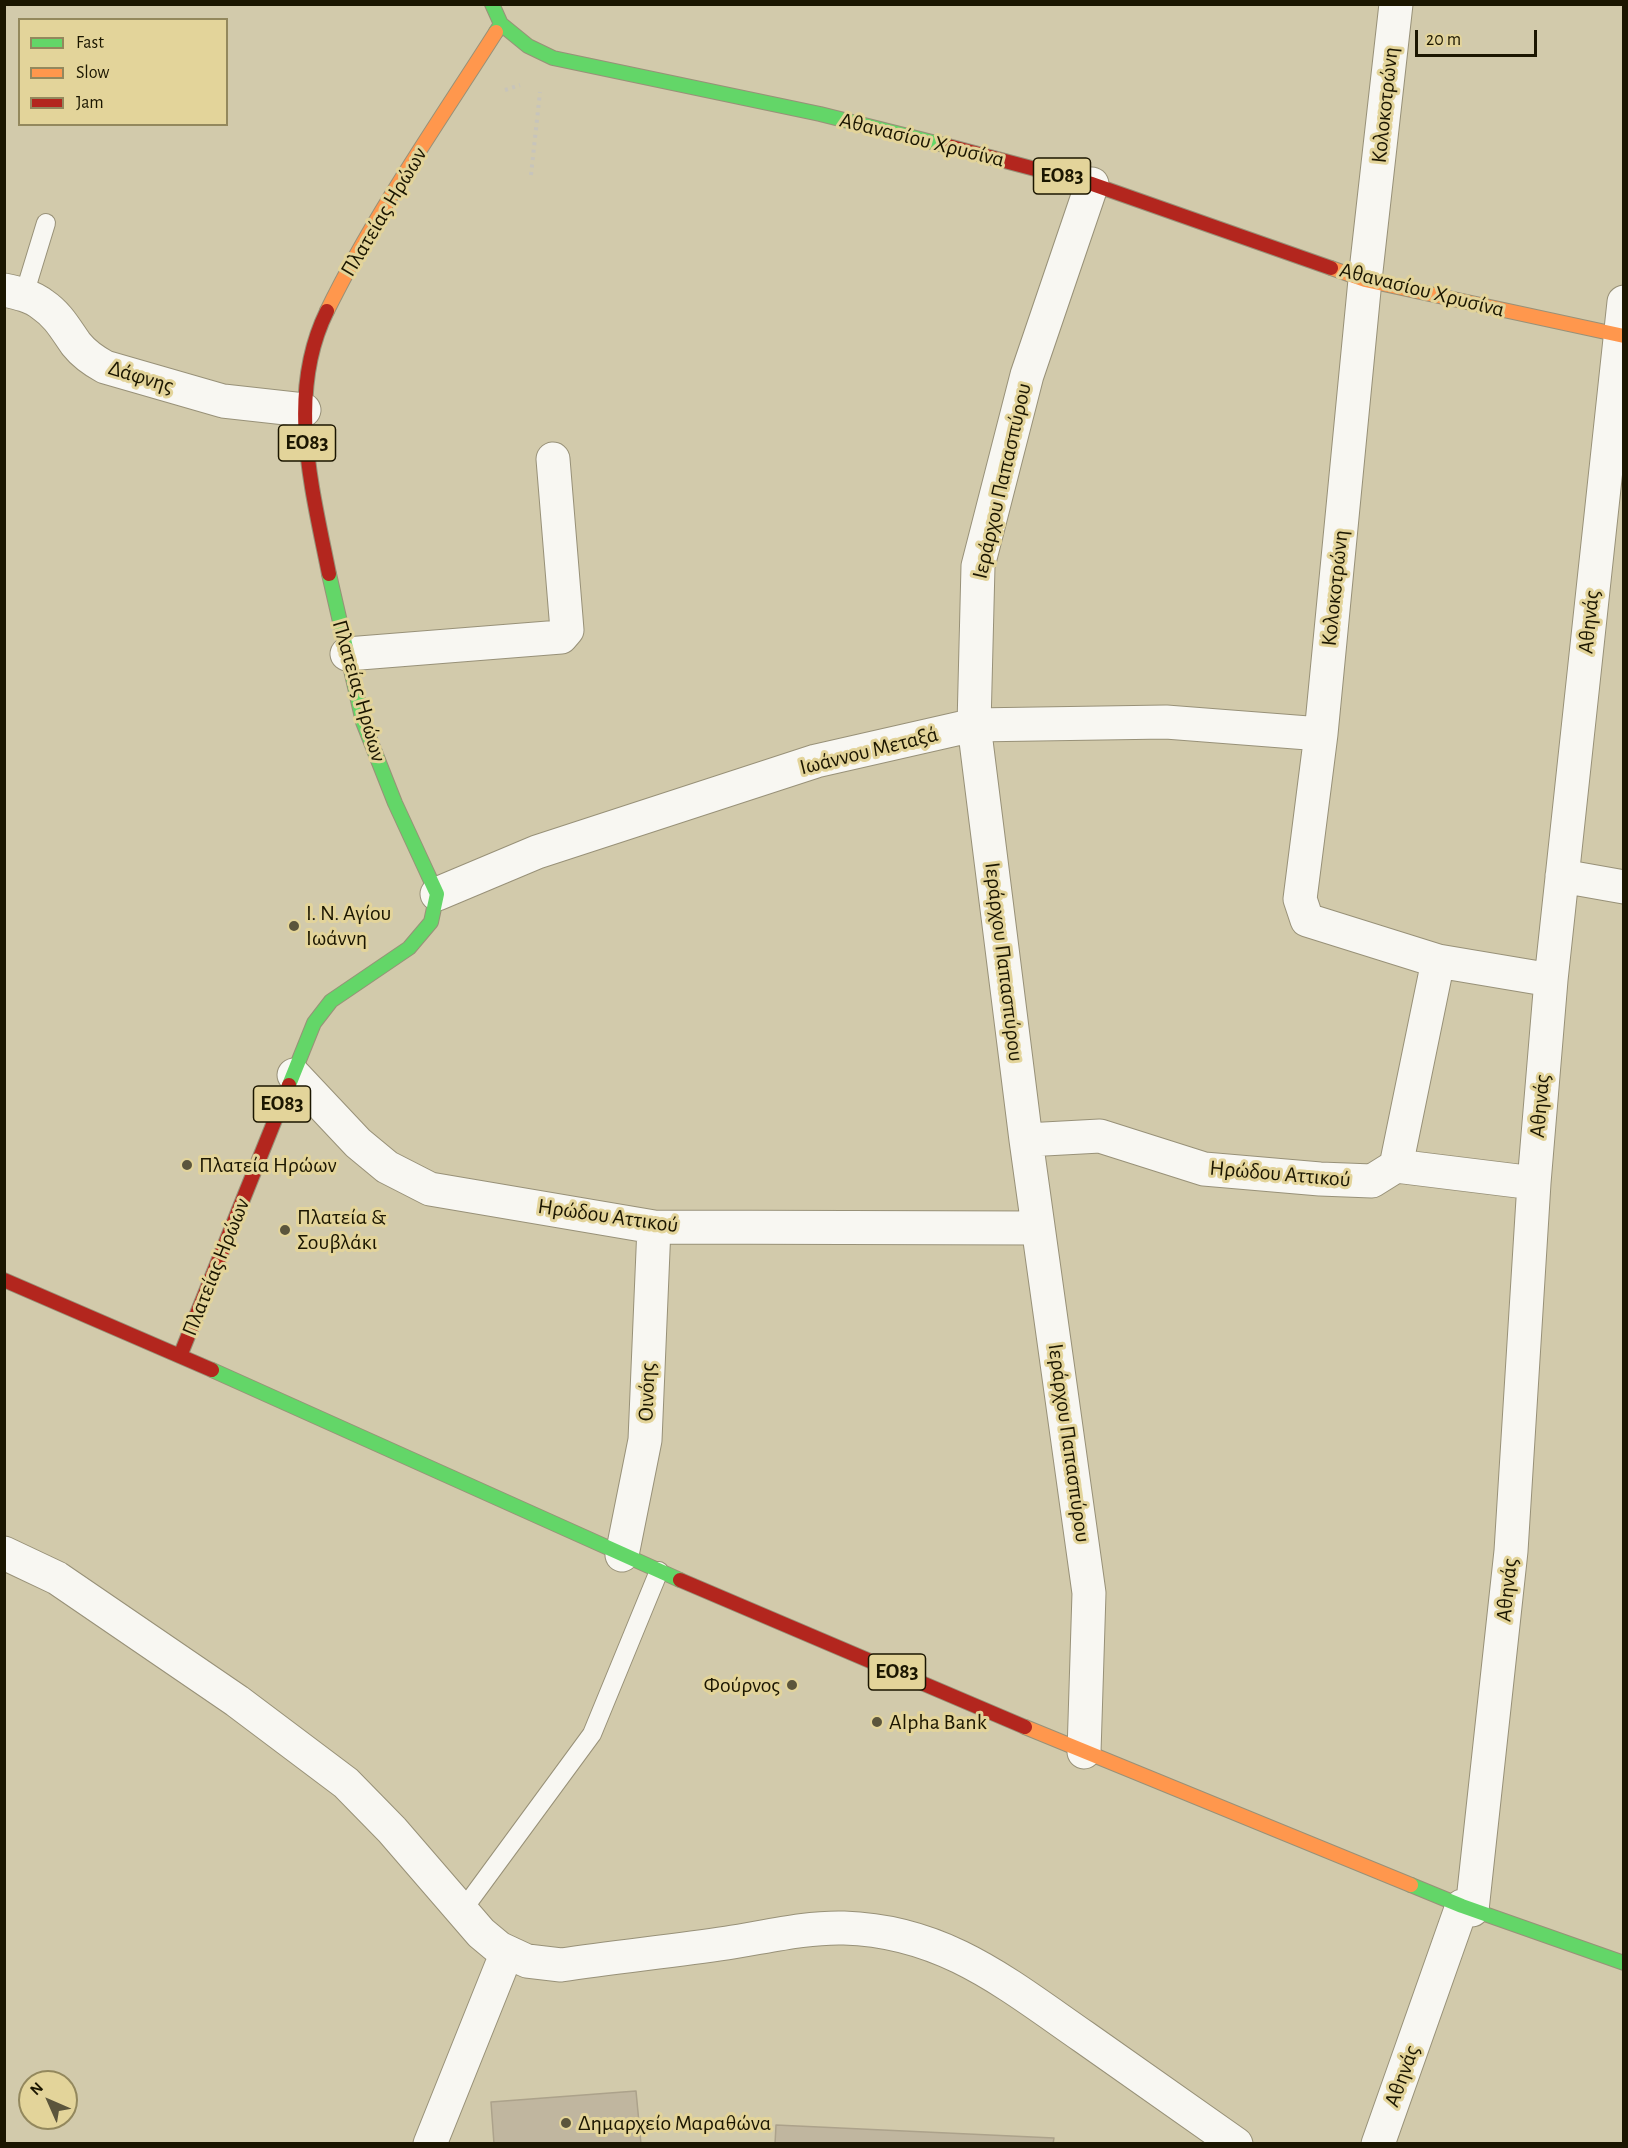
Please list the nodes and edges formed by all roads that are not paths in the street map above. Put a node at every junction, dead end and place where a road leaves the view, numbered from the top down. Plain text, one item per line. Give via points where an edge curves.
1 (1396, 4) edge
2 (500, 11) edge
3 (1092, 184) junction
4 (46, 223) dead end
5 (1365, 280) junction
6 (14, 292) edge
7 (1623, 302) edge
8 (1622, 335) edge
9 (304, 410) junction
10 (553, 459) dead end
11 (346, 654) junction
12 (974, 725) junction
13 (1321, 734) junction
14 (1562, 876) junction
15 (1623, 887) edge
16 (436, 894) junction
17 (1438, 961) junction
18 (1551, 980) junction
19 (294, 1075) junction
20 (1026, 1140) junction
21 (1396, 1166) junction
22 (1534, 1184) junction
23 (654, 1227) junction
24 (1038, 1228) junction
25 (4, 1280) edge
26 (180, 1356) junction
27 (4, 1552) edge
28 (622, 1555) junction
29 (659, 1571) junction
30 (1084, 1752) junction
31 (1467, 1908) junction
32 (462, 1911) junction
33 (507, 1952) junction
34 (1623, 1964) edge
35 (430, 2144) edge
36 (1236, 2144) edge
37 (1378, 2144) edge

1 - 5 street, Κολοκοτρώνη
2 - 3 main road, Αθανασίου Χρυσίνα / ΕΟ83 via 528,46 553,58 819,114
2 - 9 main road, Πλατείας Ηρώων / ΕΟ83 via 344,276 324,317 309,362
3 - 5 main road, Αθανασίου Χρυσίνα / ΕΟ83
3 - 12 street, Ιεράρχου Παπασπύρου via 1027,375 978,566
4 - 6 lane
5 - 8 main road, Αθανασίου Χρυσίνα / ΕΟ83
5 - 13 street, Κολοκοτρώνη
6 - 9 street, Δάφνης via 51,311 81,349 105,367 223,401
7 - 8 street, Αθηνάς
8 - 14 street, Αθηνάς
9 - 11 main road, Πλατείας Ηρώων / ΕΟ83 via 311,482
10 - 11 street via 567,630 561,637
11 - 16 main road, Πλατείας Ηρώων / ΕΟ83 via 363,722 394,803
12 - 13 street, Ιωάννου Μεταξά via 1166,722
12 - 16 street, Ιωάννου Μεταξά via 816,761 537,852
12 - 20 street, Ιεράρχου Παπασπύρου
13 - 17 street, Κολοκοτρώνη via 1300,899 1307,921
14 - 15 street
14 - 18 street, Αθηνάς
16 - 19 main road, Πλατείας Ηρώων / ΕΟ83 via 431,921 409,948 331,1002 314,1023
17 - 18 street, Κολοκοτρώνη
17 - 21 street
18 - 22 street, Αθηνάς
19 - 23 street, Ηρώδου Αττικού via 357,1143 387,1167 430,1189
19 - 26 main road, Πλατείας Ηρώων / ΕΟ83
20 - 21 street, Ηρώδου Αττικού via 1100,1136 1204,1169 1320,1179 1372,1180
20 - 24 street, Ιεράρχου Παπασπύρου
21 - 22 street
22 - 31 street, Αθηνάς via 1511,1551
23 - 24 street, Ηρώδου Αττικού
23 - 28 street, Οινόης via 645,1440
24 - 30 street, Ιεράρχου Παπασπύρου via 1089,1593
25 - 26 main road, ΕΟ83
26 - 28 main road, ΕΟ83
27 - 32 street via 57,1578 237,1701 346,1783
28 - 29 main road, ΕΟ83
29 - 30 main road, ΕΟ83
29 - 32 lane via 592,1734
30 - 31 main road, ΕΟ83
31 - 34 main road, ΕΟ83
31 - 37 street, Αθηνάς
32 - 33 street via 487,1938
33 - 35 street
33 - 36 street via 538,1963 561,1965 808,1930 845,1928 903,1935 942,1947 992,1972

